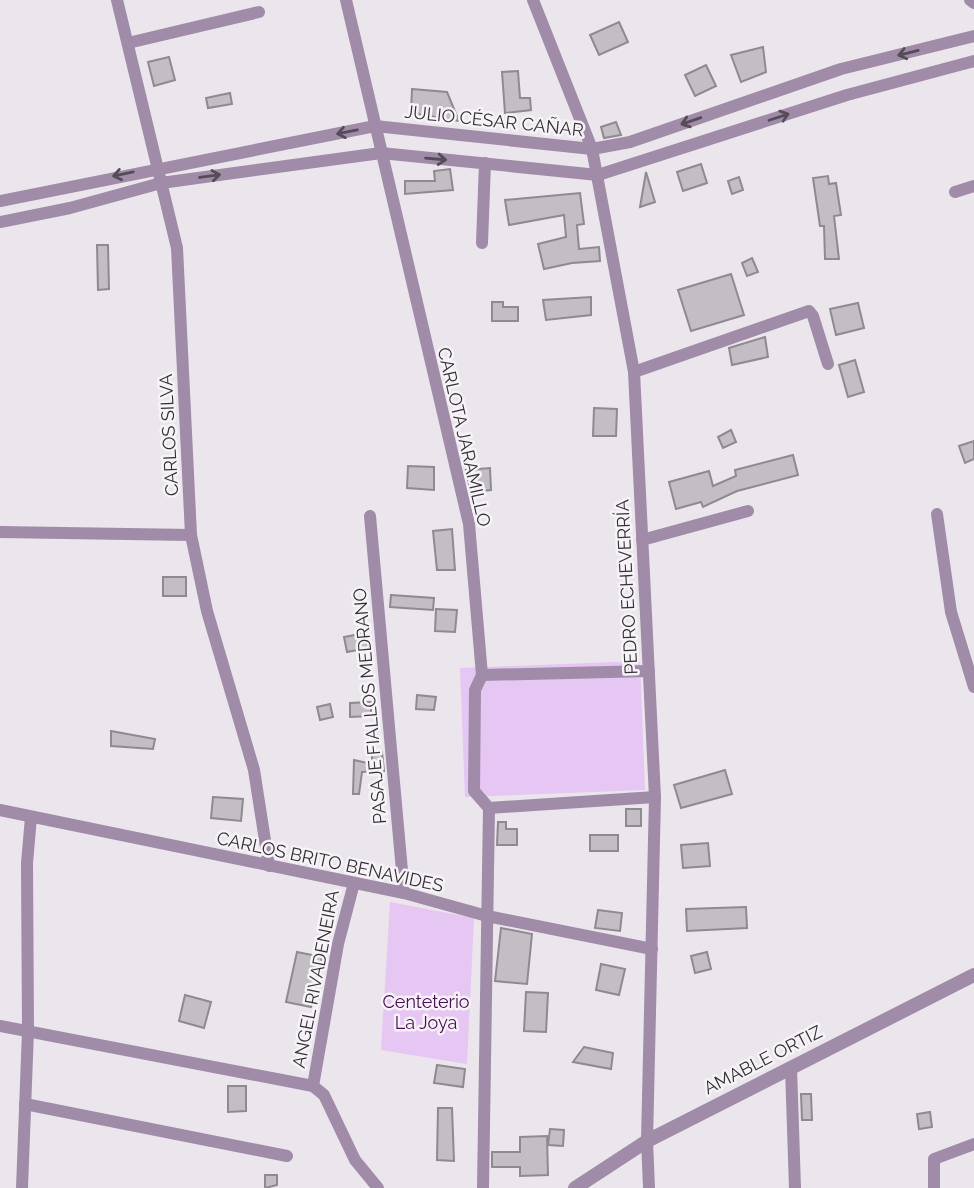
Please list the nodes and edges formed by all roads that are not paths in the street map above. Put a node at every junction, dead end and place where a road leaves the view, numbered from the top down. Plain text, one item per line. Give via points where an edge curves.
1 (117, 0) edge
2 (345, 0) edge
3 (533, 0) edge
4 (259, 12) dead end
5 (974, 36) edge
6 (128, 43) junction
7 (974, 61) edge
8 (375, 126) junction
9 (592, 149) junction
10 (381, 153) junction
11 (485, 163) junction
12 (157, 167) junction
13 (598, 175) junction
14 (160, 183) junction
15 (974, 186) edge
16 (955, 192) dead end
17 (0, 201) edge
18 (0, 222) edge
19 (482, 243) dead end
20 (828, 364) dead end
21 (634, 372) junction
22 (748, 511) dead end
23 (937, 514) dead end
24 (370, 516) dead end
25 (0, 532) edge
26 (191, 535) junction
27 (642, 540) junction
28 (649, 671) junction
29 (482, 676) junction
30 (974, 687) edge
31 (655, 797) junction
32 (489, 808) junction
33 (0, 810) edge
34 (31, 817) junction
35 (270, 866) junction
36 (354, 883) junction
37 (404, 893) junction
38 (487, 916) junction
39 (652, 949) junction
40 (974, 975) edge
41 (0, 1026) edge
42 (27, 1031) junction
43 (791, 1068) junction
44 (313, 1086) junction
45 (25, 1104) junction
46 (647, 1141) junction
47 (974, 1144) edge
48 (287, 1156) dead end
49 (22, 1188) edge
50 (378, 1188) edge
51 (483, 1188) edge
52 (575, 1188) edge
53 (649, 1188) edge
54 (795, 1188) edge
55 (934, 1188) edge

1 - 6 street, CARLOS SILVA
2 - 8 street, CARLOTA JARAMILLO
3 - 9 street, PEDRO ECHEVERRÍA
4 - 6 street
5 -> 9 street, JULIO CÉSAR CAÑAR via 841,69 630,142
6 - 12 street, CARLOS SILVA
13 -> 7 street via 848,94
8 - 9 street, JULIO CÉSAR CAÑAR
8 - 10 street, CARLOTA JARAMILLO
8 -> 12 street, JULIO CÉSAR CAÑAR
9 - 13 street, PEDRO ECHEVERRÍA
10 -> 11 street
14 -> 10 street
10 - 29 street, CARLOTA JARAMILLO via 469,524
11 - 13 street
11 - 19 street
12 - 14 street, CARLOS SILVA
12 -> 17 street, JULIO CÉSAR CAÑAR
13 - 21 street, PEDRO ECHEVERRÍA
14 - 18 street
14 - 26 street, CARLOS SILVA via 177,248
15 - 16 street
20 - 21 street via 809,311
21 - 27 street, PEDRO ECHEVERRÍA
22 - 27 street
23 - 30 street via 951,612
24 - 37 street, PASAJE FIALLOS MEDRANO
25 - 26 street
26 - 35 street, CARLOS SILVA via 207,611 254,770
27 - 28 street, PEDRO ECHEVERRÍA
28 - 29 street
28 - 31 street, PEDRO ECHEVERRÍA
29 - 32 street, CARLOTA JARAMILLO via 475,690 474,791
31 - 32 street
31 - 39 street, PEDRO ECHEVERRÍA
32 - 38 street, CARLOTA JARAMILLO
33 - 34 street, CARLOS BRITO BENAVIDES
34 - 35 street, CARLOS BRITO BENAVIDES
34 - 42 street
35 - 36 street, CARLOS BRITO BENAVIDES
36 - 37 street, CARLOS BRITO BENAVIDES
36 - 44 street, ANGEL RIVADENEIRA via 338,944
37 - 38 street, CARLOS BRITO BENAVIDES
38 - 39 street, CARLOS BRITO BENAVIDES
38 - 51 street, CARLOTA JARAMILLO
39 - 46 street, PEDRO ECHEVERRÍA
40 - 43 street, AMABLE ORTIZ
41 - 42 street
42 - 44 street
42 - 45 street
43 - 46 street, AMABLE ORTIZ
43 - 54 street
44 - 50 street, ANGEL RIVADENEIRA via 324,1095 355,1160
45 - 48 street
45 - 49 street
46 - 52 street, AMABLE ORTIZ
46 - 53 street, PEDRO ECHEVERRÍA
47 - 55 street via 934,1159

